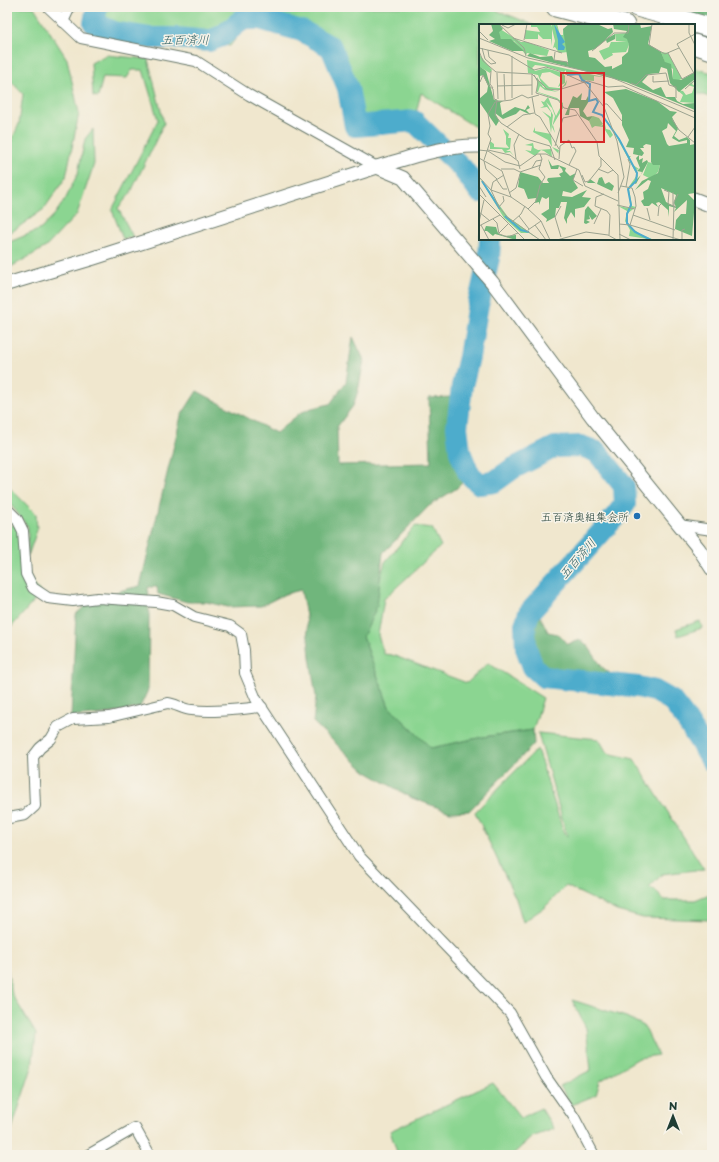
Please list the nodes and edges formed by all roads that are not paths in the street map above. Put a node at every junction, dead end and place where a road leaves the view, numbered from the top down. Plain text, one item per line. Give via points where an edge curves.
1 (48, 7) edge
2 (70, 7) edge
3 (556, 7) edge
4 (637, 7) edge
5 (63, 22) junction
6 (621, 24) edge
7 (712, 28) edge
8 (695, 44) edge
9 (712, 50) edge
10 (479, 146) edge
11 (377, 167) junction
12 (695, 199) edge
13 (712, 206) edge
14 (7, 284) edge
15 (7, 509) edge
16 (680, 525) junction
17 (712, 530) edge
18 (712, 569) edge
19 (262, 707) junction
20 (7, 819) edge
21 (88, 1155) edge
22 (150, 1155) edge
23 (594, 1155) edge

1 - 5 street
2 - 5 street
3 - 6 highway
4 - 7 highway
5 - 11 street via 81,38 196,61 249,96
8 - 9 highway
10 - 11 street via 462,145
11 - 14 street
11 - 16 street via 404,178 492,282 593,418
12 - 13 street
15 - 19 street via 24,531 26,574 33,588 48,598 98,598 173,605 194,617 230,626 241,634 245,673
16 - 17 street
16 - 18 street
19 - 20 street via 215,711 190,710 168,703 109,717 68,720 58,727 51,739 33,757 35,806 25,815
19 - 23 street via 359,856 510,1014 546,1077 574,1117
21 - 22 street via 135,1128

